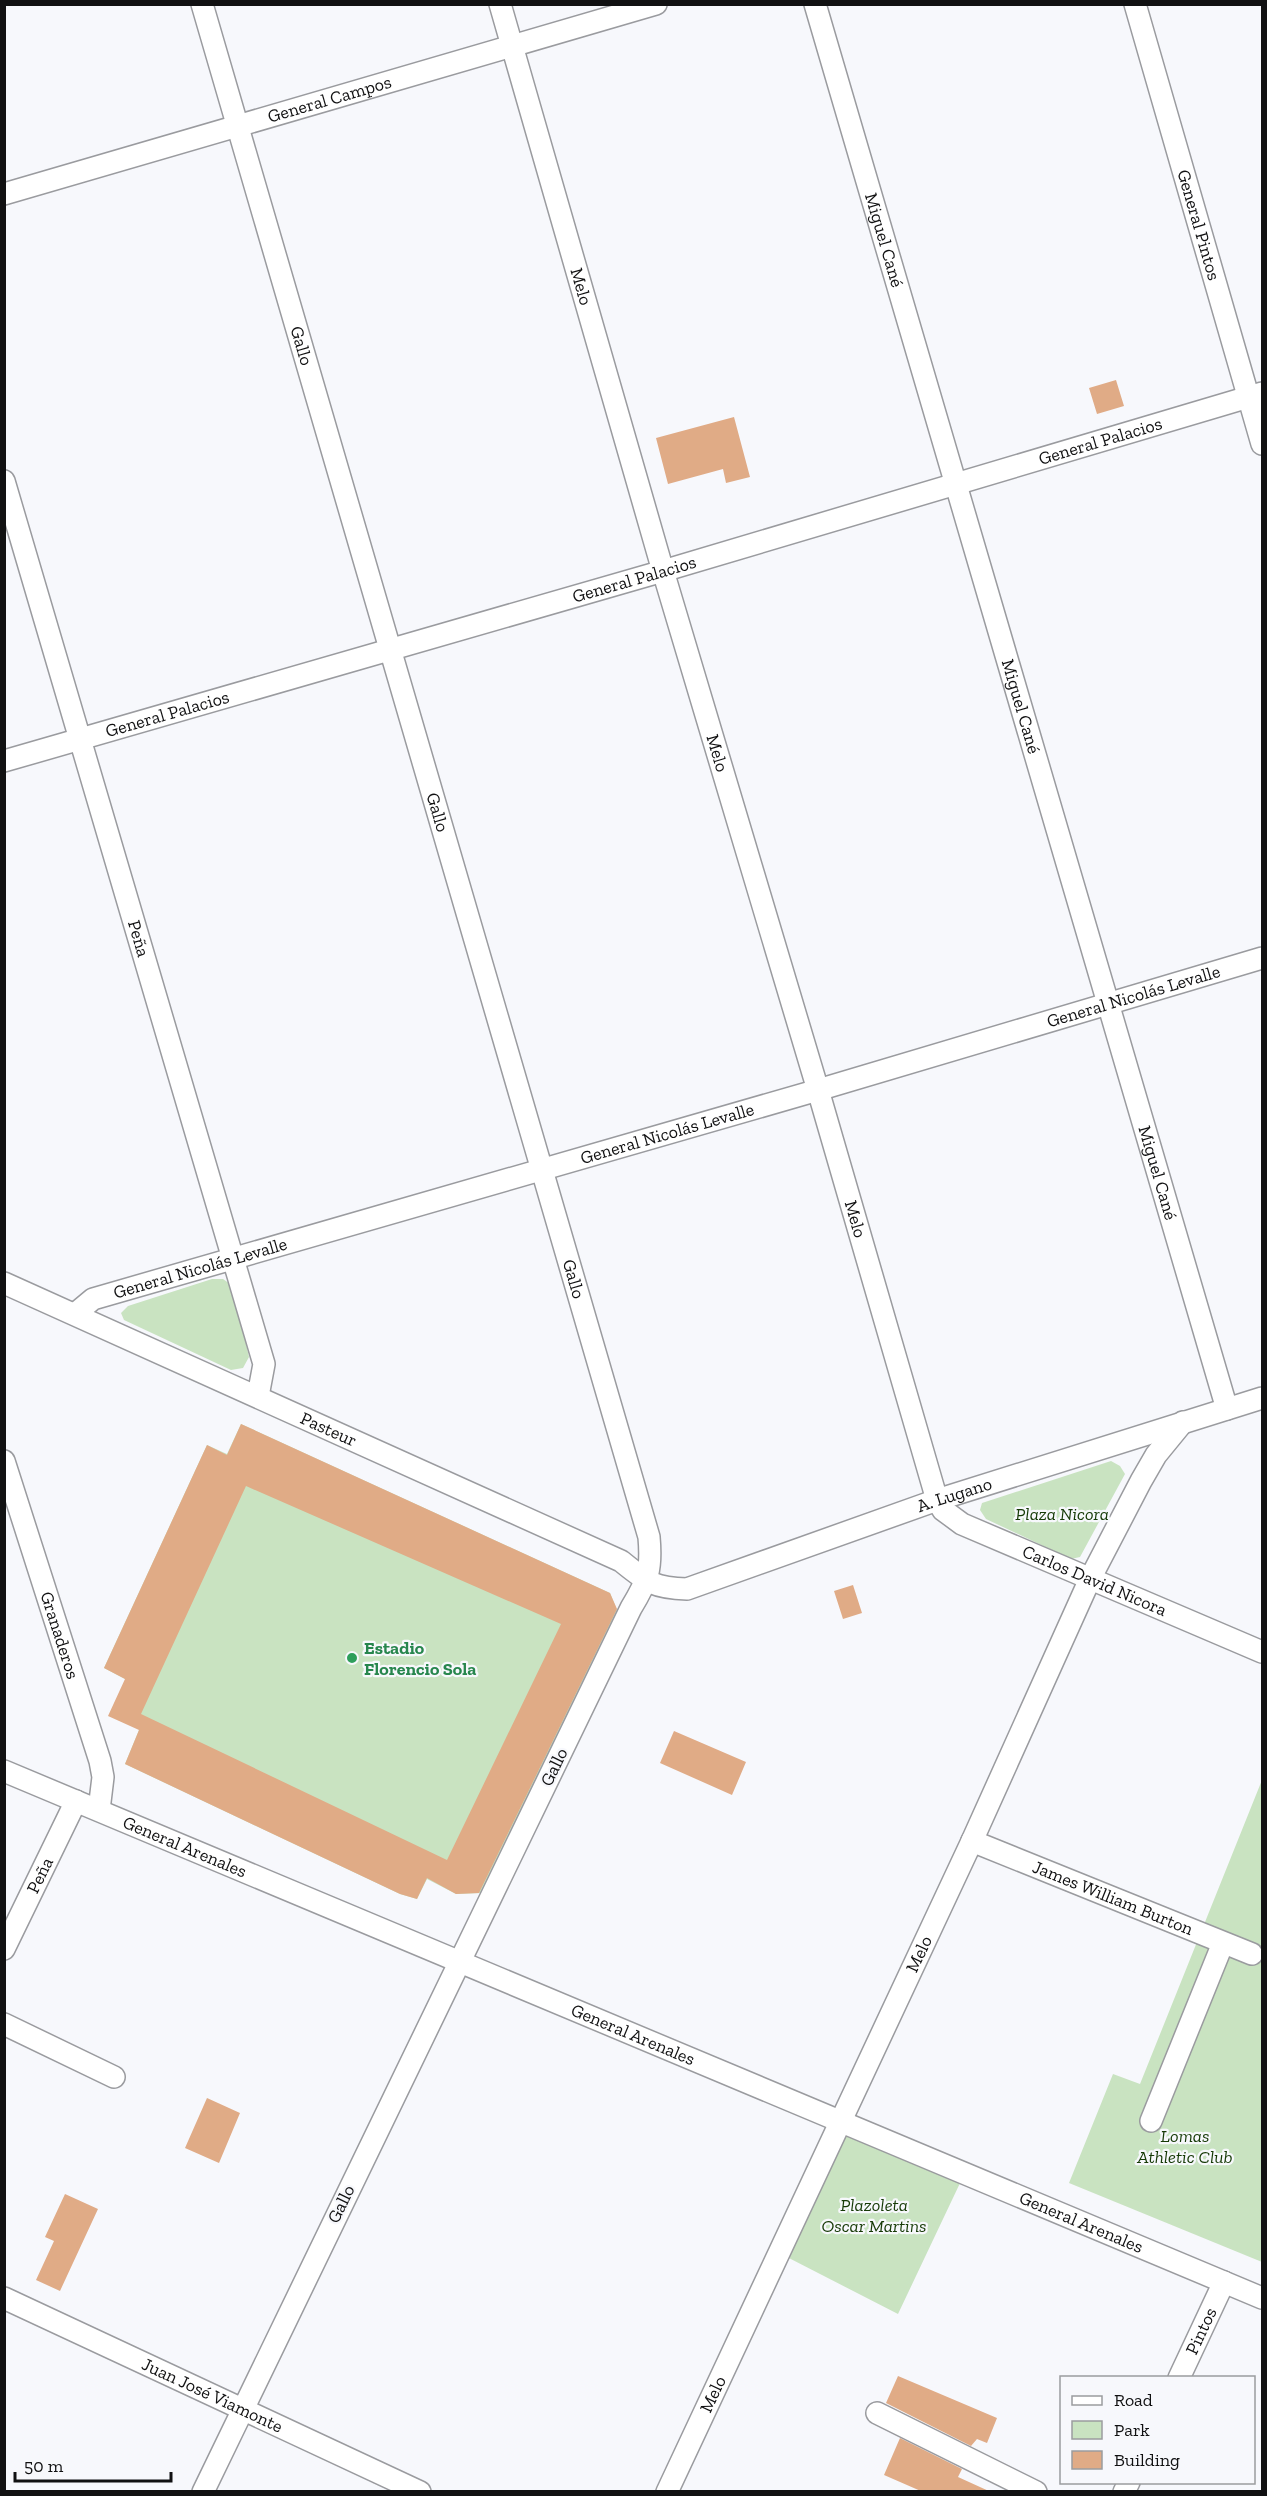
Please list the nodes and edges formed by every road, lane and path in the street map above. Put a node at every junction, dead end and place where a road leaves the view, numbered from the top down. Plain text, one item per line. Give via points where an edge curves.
1 (202, 4) edge
2 (500, 4) edge
3 (656, 4) edge
4 (815, 4) edge
5 (1135, 4) edge
6 (512, 46) junction
7 (238, 126) junction
8 (4, 194) edge
9 (1256, 395) edge
10 (1263, 444) edge
11 (4, 481) edge
12 (956, 483) junction
13 (663, 571) junction
14 (389, 650) junction
15 (79, 739) junction
16 (4, 761) edge
17 (1263, 958) edge
18 (1109, 1002) junction
19 (818, 1090) junction
20 (542, 1170) junction
21 (235, 1259) junction
22 (4, 1283) edge
23 (75, 1314) junction
24 (258, 1396) junction
25 (1263, 1398) edge
26 (1227, 1409) junction
27 (1183, 1422) junction
28 (4, 1461) edge
29 (937, 1500) junction
30 (1090, 1579) junction
31 (647, 1582) junction
32 (1263, 1652) edge
33 (4, 1771) edge
34 (76, 1801) junction
35 (99, 1810) junction
36 (972, 1841) junction
37 (1223, 1943) junction
38 (4, 1949) edge
39 (1252, 1954) dead end
40 (458, 1962) junction
41 (4, 2024) edge
42 (114, 2077) dead end
43 (1151, 2121) dead end
44 (841, 2122) junction
45 (1224, 2282) junction
46 (4, 2298) edge
47 (1263, 2298) edge
48 (1180, 2376) edge
49 (243, 2408) junction
50 (876, 2413) dead end
51 (203, 2492) edge
52 (420, 2492) edge
53 (667, 2492) edge
54 (1036, 2492) edge

1 - 7 street, Gallo
2 - 6 street, Melo
3 - 6 street, General Campos
4 - 12 street, Miguel Cané
5 - 9 street, General Pintos
6 - 7 street, General Campos
6 - 13 street, Melo
7 - 8 street, General Campos
7 - 14 street, Gallo
9 - 10 street, General Pintos
9 - 12 street, General Palacios
11 - 15 street, Peña
12 - 13 street, General Palacios
12 - 18 street, Miguel Cané
13 - 14 street, General Palacios
13 - 19 street, Melo
14 - 15 street, General Palacios
14 - 20 street, Gallo
15 - 16 street, General Palacios
15 - 21 street, Peña
17 - 18 street, General Nicolás Levalle
18 - 19 street, General Nicolás Levalle
18 - 26 street, Miguel Cané
19 - 20 street, General Nicolás Levalle
19 - 29 street, Melo
20 - 21 street, General Nicolás Levalle
20 - 31 street, Gallo via 649,1537
21 - 23 street, General Nicolás Levalle via 93,1299
21 - 24 street, Peña via 264,1364
22 - 23 street, Pasteur
23 - 24 street, Pasteur
24 - 31 street, Pasteur via 621,1561
25 - 26 street, A. Lugano
26 - 27 street, A. Lugano
27 - 29 street, A. Lugano
27 - 30 street, Melo via 1156,1455
28 - 35 street, Granaderos via 100,1761 103,1777
29 - 30 street, Carlos David Nicora via 943,1510 962,1524
29 - 31 street, A. Lugano via 687,1589
30 - 32 street, Carlos David Nicora
30 - 36 street, Melo
31 - 40 street, Gallo
33 - 34 street, General Arenales
34 - 35 street, General Arenales
34 - 38 street, Peña
35 - 40 street, General Arenales
36 - 37 street, James William Burton
36 - 44 street, Melo
37 - 39 street, James William Burton
37 - 43 street
40 - 44 street, General Arenales
40 - 49 street, Gallo
41 - 42 street
44 - 45 street, General Arenales
44 - 53 street, Melo
45 - 47 street, General Arenales
45 - 48 street, Pintos
46 - 49 street, Juan José Viamonte
49 - 51 street, Gallo
49 - 52 street, Juan José Viamonte
50 - 54 street

